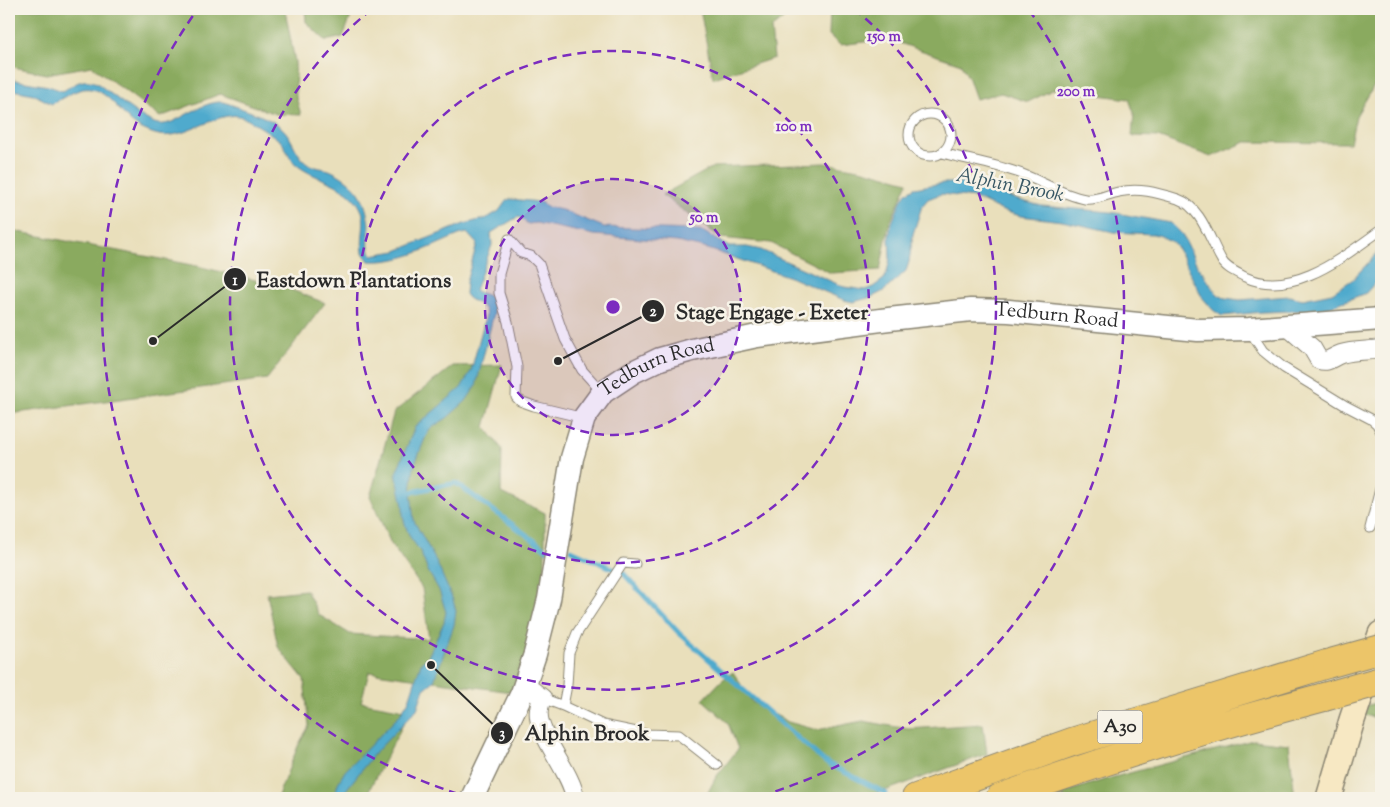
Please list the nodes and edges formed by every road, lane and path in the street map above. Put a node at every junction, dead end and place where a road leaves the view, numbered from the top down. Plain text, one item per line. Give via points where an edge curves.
1 (942, 153) junction
2 (1381, 230) edge
3 (1381, 319) edge
4 (1288, 327) junction
5 (1249, 330) junction
6 (1381, 349) edge
7 (603, 392) junction
8 (584, 418) junction
9 (1381, 432) edge
10 (1381, 486) edge
11 (1370, 528) dead end
12 (635, 564) dead end
13 (1381, 634) edge
14 (1381, 649) edge
15 (1381, 681) edge
16 (533, 692) junction
17 (563, 706) junction
18 (717, 765) dead end
19 (472, 798) edge
20 (575, 798) edge
21 (916, 798) edge
22 (1000, 798) edge
23 (1329, 798) edge

1 - 1 lane via 924,156 912,148 908,134 913,121 932,114 945,120 951,139
1 - 2 lane via 1021,174 1088,200 1140,189 1180,200 1194,211 1222,262 1251,280 1267,283 1294,280 1314,273
3 - 4 street, Tedburn Road
4 - 5 street, Tedburn Road
4 - 6 street via 1312,348 1319,360
5 - 7 street, Tedburn Road via 1198,330 971,310 757,336 692,350 660,359
5 - 9 lane via 1262,351 1276,362 1371,419
7 - 8 street, Tedburn Road
7 - 8 lane via 582,370 565,339 539,264 531,256 521,253 509,239 499,274 499,293 517,367 516,397 534,406
8 - 16 street, Tedburn Road via 572,458 549,599 535,654
10 - 11 lane
12 - 17 lane via 623,563 577,633 569,653
13 - 23 main road
14 - 21 highway, A30, bridge via 1072,742
15 - 22 highway, A30, bridge via 1222,724 1070,772
16 - 17 lane
16 - 19 street, Tedburn Road
16 - 20 street via 541,726
17 - 18 lane via 603,726 646,734 679,735

